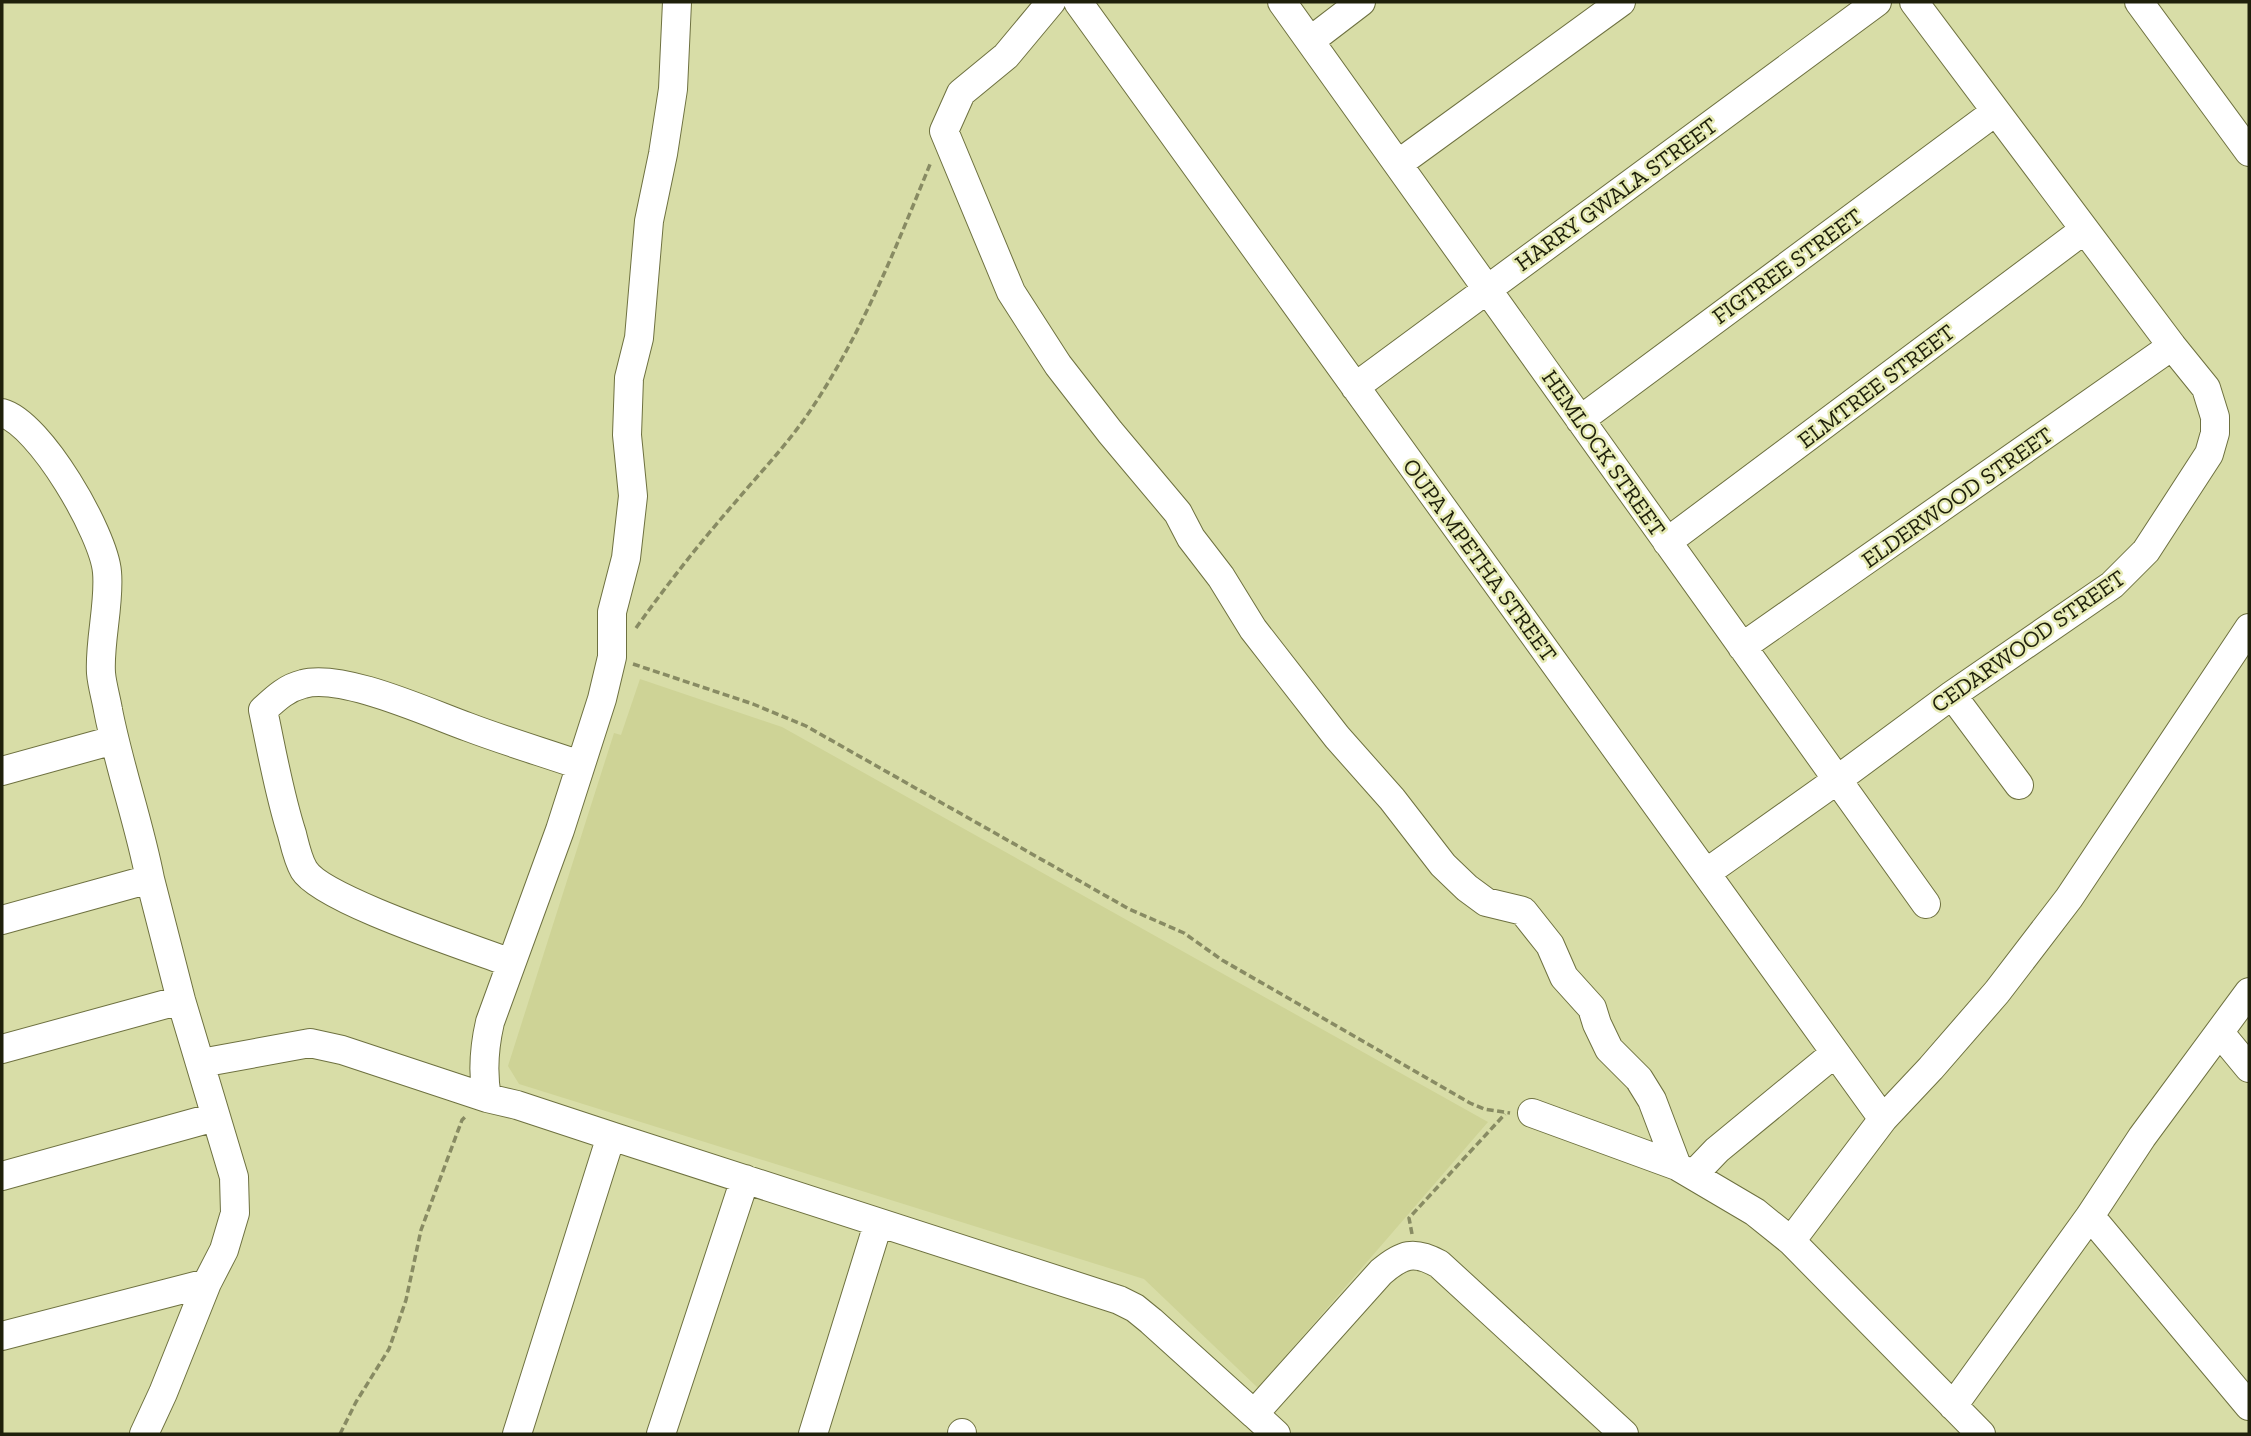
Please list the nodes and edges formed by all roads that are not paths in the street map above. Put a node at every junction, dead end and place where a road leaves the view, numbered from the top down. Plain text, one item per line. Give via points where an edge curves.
1 (677, 2) edge
2 (1051, 2) edge
3 (1078, 2) edge
4 (1282, 2) edge
5 (1361, 2) edge
6 (1621, 2) edge
7 (1877, 2) edge
8 (1914, 2) edge
9 (2139, 2) edge
10 (1310, 41) junction
11 (1995, 112) junction
12 (2249, 152) edge
13 (1398, 164) junction
14 (2084, 230) junction
15 (1487, 290) junction
16 (2172, 346) junction
17 (1355, 387) junction
18 (2, 413) edge
19 (1580, 420) junction
20 (1667, 542) junction
21 (2249, 628) edge
22 (1742, 647) junction
23 (1952, 695) junction
24 (114, 740) junction
25 (580, 765) junction
26 (2, 771) edge
27 (1837, 780) junction
28 (2019, 785) dead end
29 (1706, 873) junction
30 (150, 879) junction
31 (1926, 904) dead end
32 (2, 920) edge
33 (512, 963) junction
34 (2249, 992) edge
35 (181, 1000) junction
36 (2220, 1033) junction
37 (2, 1049) edge
38 (1835, 1053) junction
39 (201, 1063) junction
40 (2249, 1068) edge
41 (487, 1098) junction
42 (1518, 1113) road end
43 (215, 1117) junction
44 (1883, 1119) junction
45 (611, 1136) junction
46 (1686, 1170) junction
47 (2, 1176) edge
48 (745, 1179) junction
49 (2090, 1216) junction
50 (878, 1224) junction
51 (1791, 1241) junction
52 (207, 1283) junction
53 (2, 1336) edge
54 (1953, 1406) junction
55 (2249, 1406) edge
56 (1254, 1414) junction
57 (144, 1434) edge
58 (517, 1434) edge
59 (661, 1434) edge
60 (813, 1434) edge
61 (1276, 1434) edge
62 (1624, 1434) edge
63 (1980, 1434) edge

1 - 25 street via 673,89 649,221 639,338 629,378 632,496 626,558 612,612 612,657
2 - 46 street via 1006,56 961,93 944,131 1011,292 1058,365 1178,513 1253,629 1337,737 1399,806 1443,865 1486,902 1523,911 1550,945 1564,977 1592,1008 1609,1049 1639,1079 1652,1100
3 - 17 street, OUPA MPETHA STREET
4 - 10 street, HEMLOCK STREET
5 - 10 street
6 - 13 street
7 - 15 street, HARRY GWALA STREET
8 - 11 street, CEDARWOOD STREET
9 - 12 street
10 - 13 street, HEMLOCK STREET
11 - 14 street, CEDARWOOD STREET
11 - 19 street, FIGTREE STREET
13 - 15 street, HEMLOCK STREET
14 - 16 street, CEDARWOOD STREET
14 - 20 street, ELMTREE STREET
15 - 17 street, HARRY GWALA STREET
15 - 19 street, HEMLOCK STREET
16 - 22 street, ELDERWOOD STREET
16 - 23 street, CEDARWOOD STREET via 2212,402 2216,417 2209,454 2130,569
17 - 29 street, OUPA MPETHA STREET
18 - 24 street via 27,429 62,472 103,555 107,573 101,672
19 - 20 street, HEMLOCK STREET
20 - 22 street, HEMLOCK STREET
21 - 44 street via 2068,898 1997,992
22 - 27 street, HEMLOCK STREET
23 - 27 street, CEDARWOOD STREET
23 - 28 street
24 - 26 street
24 - 30 street
25 - 33 street
25 - 33 street via 344,685 305,683 282,692 263,710 284,809 304,870 316,883 366,908
27 - 29 street, CEDARWOOD STREET
27 - 31 street, HEMLOCK STREET
29 - 38 street, OUPA MPETHA STREET
30 - 32 street
30 - 35 street
33 - 41 street via 484,1050
34 - 36 street
35 - 37 street
35 - 39 street
36 - 40 street
36 - 49 street
38 - 44 street, OUPA MPETHA STREET
38 - 46 street
39 - 41 street via 310,1043
39 - 43 street
41 - 45 street
42 - 46 street
43 - 47 street
43 - 52 street via 234,1177 235,1213 224,1250
44 - 51 street
45 - 48 street
45 - 58 street
46 - 51 street via 1755,1212
48 - 50 street
48 - 59 street
49 - 54 street
49 - 55 street
50 - 56 street via 1135,1308
50 - 60 street
51 - 54 street
52 - 53 street
52 - 57 street
54 - 63 street
56 - 61 street
56 - 62 street via 1381,1272 1394,1261 1423,1255 1439,1264

